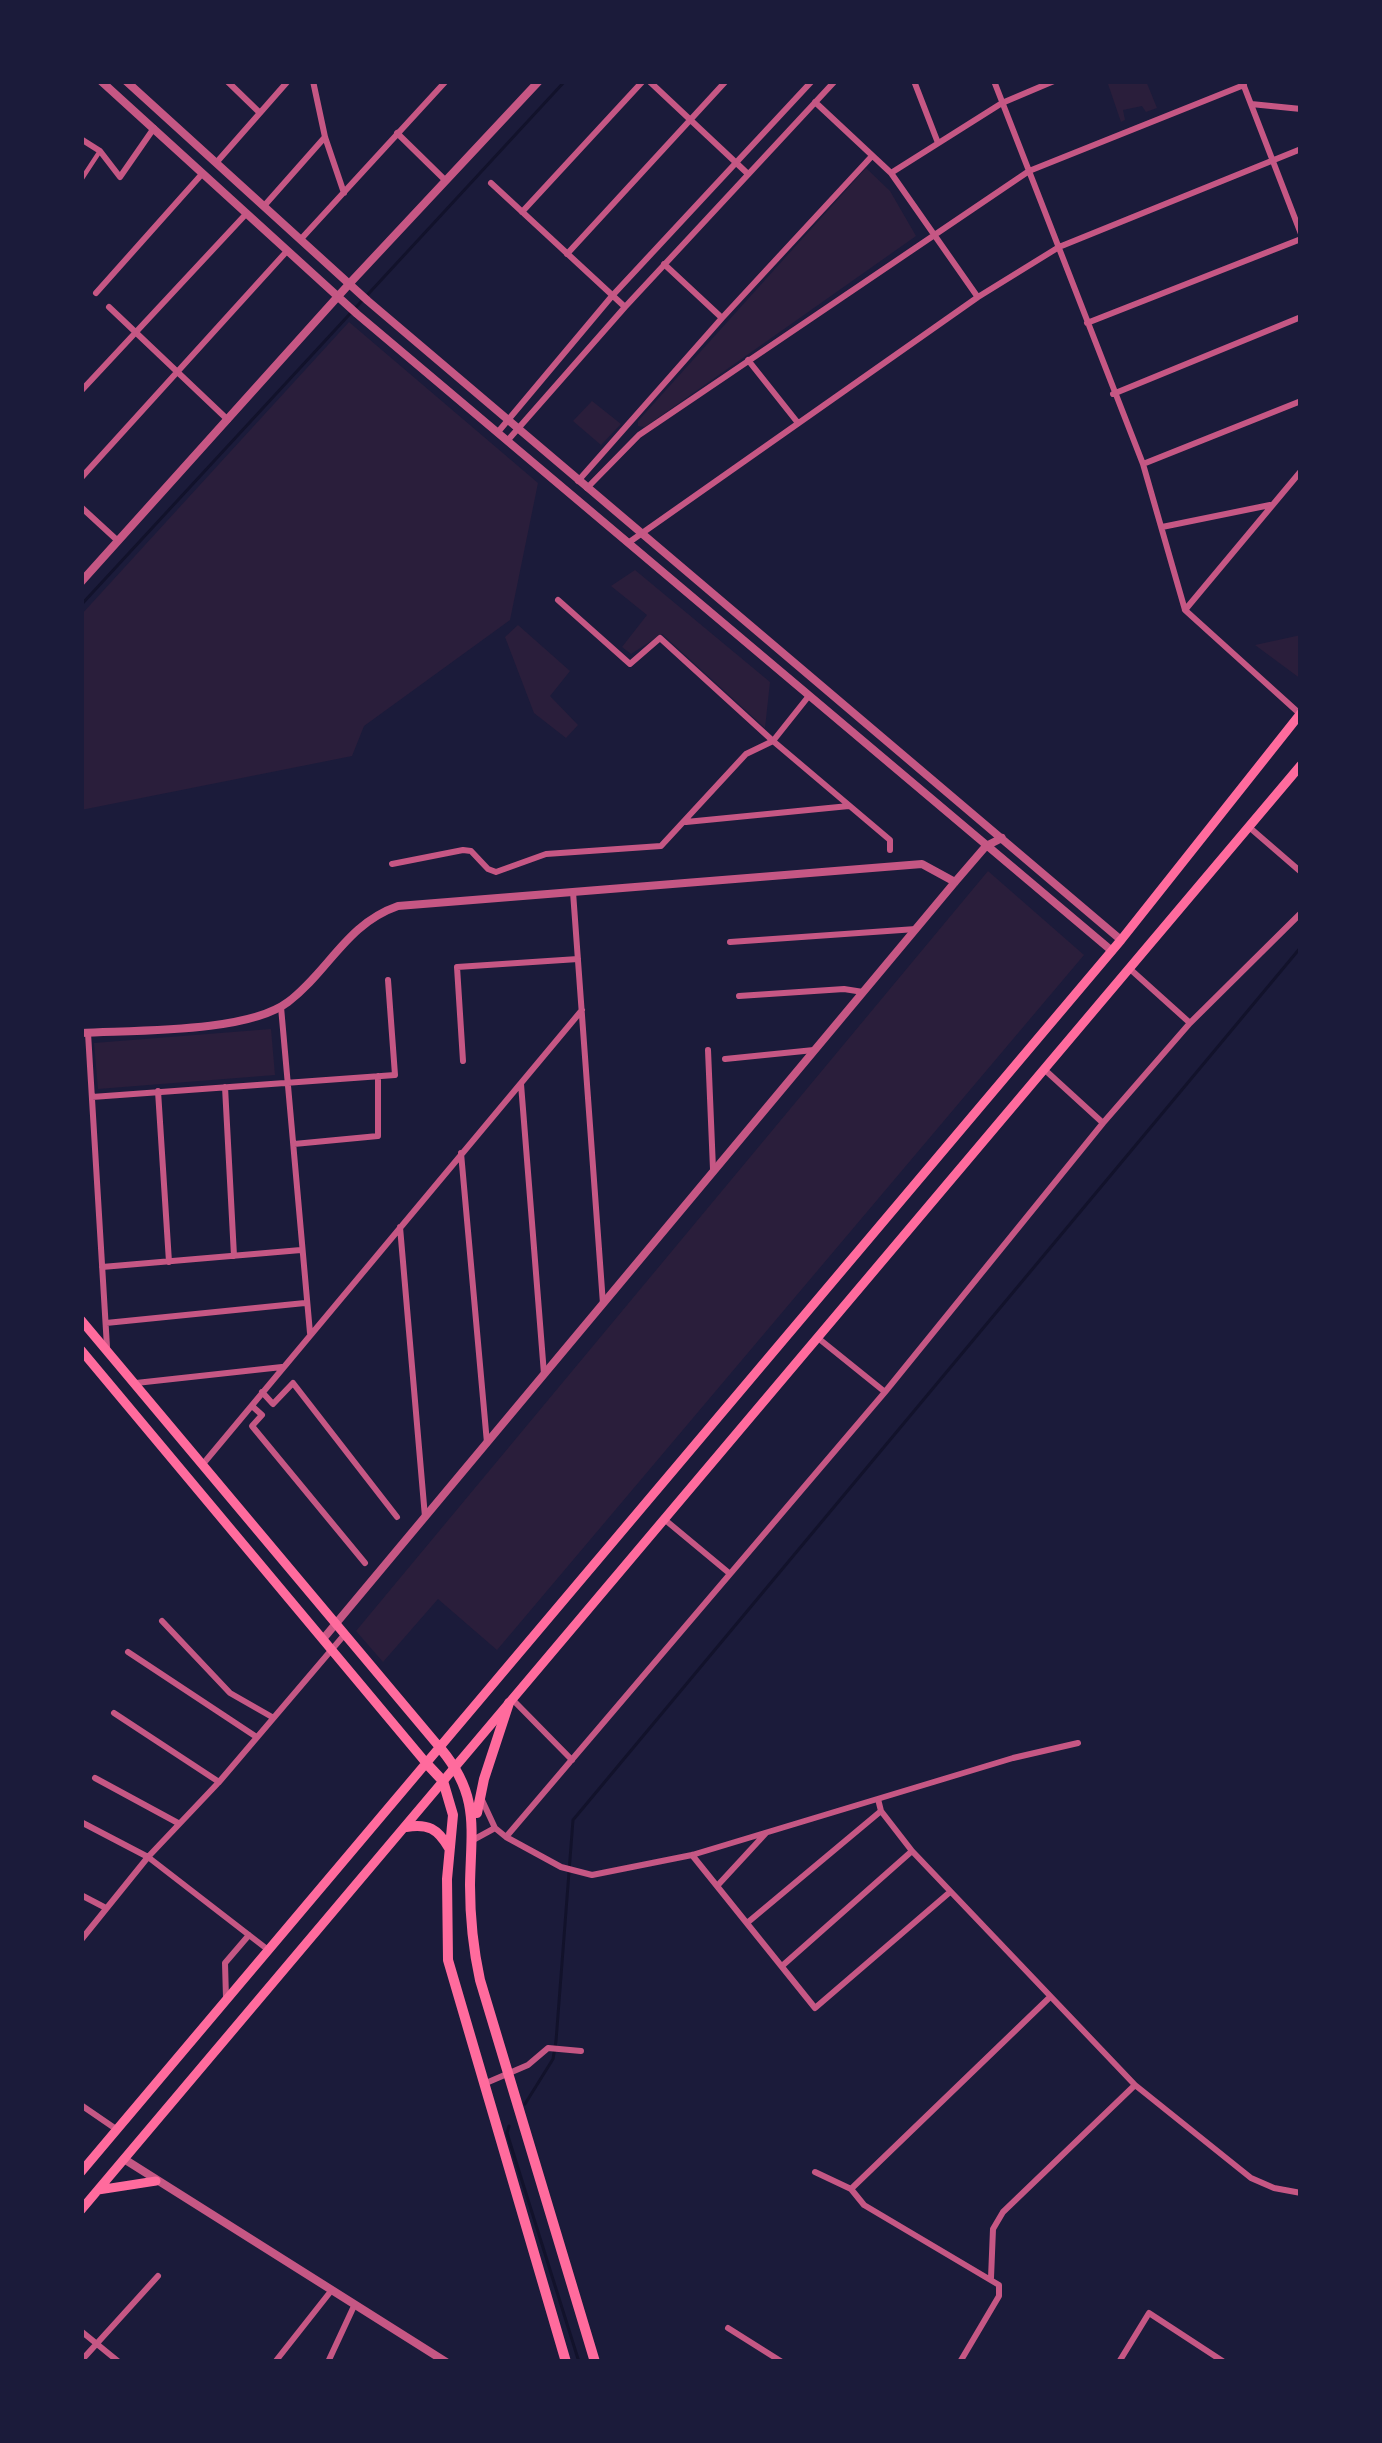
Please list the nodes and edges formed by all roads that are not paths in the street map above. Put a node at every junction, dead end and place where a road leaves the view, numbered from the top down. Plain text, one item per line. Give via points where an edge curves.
1 (101, 81) edge
2 (126, 81) edge
3 (227, 81) edge
4 (288, 81) edge
5 (313, 81) edge
6 (446, 81) edge
7 (539, 81) edge
8 (646, 81) edge
9 (726, 81) edge
10 (812, 81) edge
11 (835, 81) edge
12 (914, 81) edge
13 (994, 81) edge
14 (1054, 81) edge
15 (1243, 83) edge
16 (814, 102) junction
17 (1002, 103) junction
18 (1251, 104) junction
19 (1301, 109) edge
20 (260, 113) junction
21 (690, 119) junction
22 (154, 128) junction
23 (398, 134) junction
24 (325, 137) junction
25 (81, 139) edge
26 (938, 143) junction
27 (1301, 149) edge
28 (100, 152) junction
29 (872, 156) junction
30 (1272, 161) junction
31 (736, 162) junction
32 (216, 163) junction
33 (1029, 171) junction
34 (202, 173) junction
35 (747, 173) junction
36 (891, 173) junction
37 (81, 180) edge
38 (446, 181) junction
39 (491, 183) dead end
40 (345, 194) junction
41 (264, 206) junction
42 (522, 212) junction
43 (246, 214) junction
44 (937, 234) junction
45 (1301, 236) edge
46 (301, 239) junction
47 (1059, 248) junction
48 (287, 251) junction
49 (567, 254) junction
50 (664, 265) junction
51 (353, 287) junction
52 (96, 293) dead end
53 (612, 296) junction
54 (338, 297) junction
55 (978, 297) junction
56 (109, 307) dead end
57 (625, 307) junction
58 (382, 313) junction
59 (1301, 317) edge
60 (722, 318) junction
61 (1087, 323) junction
62 (371, 326) junction
63 (135, 332) junction
64 (748, 360) junction
65 (178, 371) junction
66 (81, 391) edge
67 (1113, 394) junction
68 (1301, 401) edge
69 (509, 420) junction
70 (229, 422) junction
71 (798, 423) junction
72 (629, 425) junction
73 (518, 428) junction
74 (498, 432) junction
75 (639, 435) junction
76 (508, 440) junction
77 (1143, 464) junction
78 (1300, 476) edge
79 (81, 478) edge
80 (583, 484) junction
81 (1273, 505) junction
82 (81, 506) edge
83 (1162, 527) junction
84 (641, 533) junction
85 (119, 541) junction
86 (628, 543) junction
87 (81, 582) edge
88 (558, 600) dead end
89 (1185, 610) junction
90 (808, 697) junction
91 (1301, 713) edge
92 (772, 741) junction
93 (1301, 765) edge
94 (850, 806) junction
95 (684, 822) junction
96 (1249, 827) junction
97 (1002, 838) junction
98 (986, 846) junction
99 (890, 850) dead end
100 (392, 864) dead end
101 (1301, 872) edge
102 (955, 882) junction
103 (573, 892) junction
104 (1081, 904) junction
105 (1301, 913) edge
106 (1072, 916) junction
107 (916, 929) junction
108 (1121, 940) junction
109 (730, 942) dead end
110 (1112, 950) junction
111 (578, 959) junction
112 (1130, 969) junction
113 (388, 980) dead end
114 (862, 992) junction
115 (739, 996) dead end
116 (281, 1007) junction
117 (582, 1010) junction
118 (1190, 1023) junction
119 (85, 1033) edge
120 (708, 1050) dead end
121 (814, 1050) junction
122 (725, 1059) dead end
123 (463, 1061) dead end
124 (1045, 1070) junction
125 (378, 1076) junction
126 (521, 1081) junction
127 (287, 1083) junction
128 (225, 1087) junction
129 (158, 1091) junction
130 (92, 1097) junction
131 (1102, 1124) junction
132 (294, 1144) junction
133 (461, 1152) junction
134 (713, 1169) junction
135 (399, 1224) junction
136 (301, 1250) junction
137 (234, 1256) junction
138 (169, 1262) junction
139 (103, 1267) junction
140 (306, 1303) junction
141 (603, 1304) junction
142 (81, 1320) edge
143 (106, 1323) junction
144 (91, 1332) junction
145 (310, 1334) junction
146 (818, 1338) junction
147 (81, 1345) edge
148 (107, 1349) junction
149 (282, 1367) junction
150 (544, 1374) junction
151 (136, 1383) junction
152 (262, 1392) junction
153 (886, 1392) junction
154 (273, 1404) junction
155 (251, 1405) junction
156 (262, 1415) junction
157 (487, 1443) junction
158 (203, 1464) junction
159 (425, 1516) junction
160 (397, 1517) dead end
161 (664, 1519) junction
162 (269, 1544) junction
163 (255, 1558) junction
164 (365, 1563) dead end
165 (729, 1573) junction
166 (162, 1621) dead end
167 (336, 1623) junction
168 (345, 1634) junction
169 (323, 1639) junction
170 (332, 1648) junction
171 (128, 1652) dead end
172 (511, 1701) junction
173 (114, 1713) dead end
174 (272, 1717) junction
175 (256, 1737) junction
176 (1078, 1743) dead end
177 (441, 1749) junction
178 (572, 1760) junction
179 (428, 1764) junction
180 (455, 1766) junction
181 (95, 1778) dead end
182 (443, 1780) junction
183 (219, 1782) junction
184 (479, 1794) junction
185 (878, 1799) junction
186 (881, 1811) junction
187 (81, 1822) edge
188 (178, 1822) junction
189 (406, 1827) junction
190 (495, 1828) junction
191 (769, 1831) junction
192 (506, 1838) junction
193 (473, 1840) junction
194 (449, 1848) junction
195 (912, 1851) junction
196 (692, 1855) junction
197 (148, 1857) junction
198 (446, 1879) junction
199 (470, 1881) junction
200 (717, 1886) junction
201 (950, 1892) junction
202 (81, 1895) edge
203 (104, 1908) junction
204 (747, 1923) junction
205 (249, 1936) junction
206 (81, 1940) edge
207 (267, 1949) junction
208 (782, 1966) junction
209 (226, 1997) junction
210 (1049, 1998) junction
211 (581, 2051) dead end
212 (506, 2076) junction
213 (482, 2084) junction
214 (1135, 2085) junction
215 (81, 2105) edge
216 (116, 2128) junction
217 (124, 2159) junction
218 (81, 2172) edge
219 (814, 2172) dead end
220 (156, 2181) junction
221 (851, 2189) junction
222 (98, 2190) junction
223 (1301, 2194) edge
224 (81, 2210) edge
225 (158, 2276) dead end
226 (992, 2278) junction
227 (331, 2291) junction
228 (354, 2306) junction
229 (728, 2328) dead end
230 (81, 2331) edge
231 (95, 2343) junction
232 (425, 2351) junction
233 (81, 2361) edge
234 (119, 2362) edge
235 (275, 2362) edge
236 (328, 2362) edge
237 (420, 2362) edge
238 (446, 2362) edge
239 (566, 2362) edge
240 (596, 2362) edge
241 (782, 2362) edge
242 (960, 2362) edge
243 (1119, 2362) edge
244 (1223, 2362) edge

1 - 22 street
2 - 32 street
3 - 20 street
4 - 20 street
5 - 24 street
6 - 23 street
7 - 38 street
8 - 21 street
8 - 42 street
9 - 21 street
10 - 31 street
11 - 16 street
12 - 26 street
13 - 17 street
14 - 17 street
15 - 18 street
15 - 33 street
16 - 29 street
16 - 35 street
17 - 26 street
17 - 33 street
18 - 19 street
18 - 30 street
20 - 32 street
21 - 31 street
21 - 49 street
22 - 28 street via 120,177
22 - 34 street
23 - 38 street
23 - 40 street
24 - 40 street
24 - 41 street
25 - 28 street
26 - 36 street
27 - 30 street
28 - 37 street
29 - 36 street
29 - 60 street
30 - 45 street
30 - 47 street
31 - 35 street
31 - 53 street
32 - 41 street
33 - 44 street
33 - 47 street
34 - 43 street
34 - 52 street
35 - 50 street
36 - 44 street
38 - 51 street
39 - 42 street
40 - 46 street
41 - 46 street
42 - 49 street
43 - 48 street
43 - 63 street
44 - 55 street
44 - 64 street
45 - 61 street
46 - 51 street
47 - 55 street
47 - 61 street
48 - 54 street
48 - 65 street
49 - 53 street
50 - 57 street
50 - 60 street
51 - 54 street
51 - 58 street
53 - 57 street
53 - 69 street
54 - 62 street
54 - 70 street
55 - 71 street
56 - 63 street
57 - 73 street
58 - 62 street
58 - 69 street
59 - 67 street
60 - 72 street
61 - 67 street
62 - 74 street
63 - 65 street
63 - 66 street
64 - 71 street
64 - 75 street
65 - 70 street
65 - 79 street
67 - 77 street
68 - 77 street
69 - 73 street
69 - 74 street
70 - 85 street
71 - 84 street
72 - 75 street
72 - 80 street
73 - 76 street
73 - 80 street
74 - 76 street
75 - 80 street
76 - 86 street
77 - 83 street
78 - 81 street
80 - 84 street
81 - 83 street
81 - 89 street
82 - 85 street
83 - 89 street
84 - 86 street
84 - 97 street
85 - 87 street
86 - 90 street
88 - 92 street via 630,664 660,638
89 - 91 street
90 - 92 street
90 - 98 street
91 - 108 main road
92 - 94 street
92 - 95 street via 746,754
93 - 96 main road
94 - 95 street
94 - 99 street via 890,840
95 - 100 street via 661,846 546,854 496,872 471,850
96 - 101 street
96 - 112 main road
97 - 98 street
97 - 104 street
98 - 102 street
98 - 106 street
102 - 103 street via 922,864
102 - 107 street
103 - 111 street
103 - 116 street via 382,912 354,930
104 - 106 street
104 - 108 street
105 - 118 street
106 - 110 street
107 - 109 street
107 - 114 street
108 - 110 main road
110 - 177 main road
111 - 117 street
111 - 123 street via 457,967
112 - 118 street
112 - 124 main road
113 - 125 street via 395,1075
114 - 115 street
114 - 121 street
116 - 119 street via 237,1023
116 - 127 street
117 - 126 street
117 - 141 street
118 - 131 street
119 - 130 street
120 - 134 street
121 - 122 street
121 - 134 street
124 - 131 street
124 - 146 main road
125 - 127 street
125 - 132 street via 378,1136
126 - 133 street
126 - 150 street
127 - 128 street
127 - 132 street
128 - 129 street
128 - 137 street
129 - 130 street
129 - 138 street
130 - 139 street
131 - 153 street
132 - 136 street
133 - 135 street
133 - 157 street
134 - 141 street
135 - 145 street
135 - 159 street
136 - 137 street
136 - 140 street
137 - 138 street
138 - 139 street
139 - 143 street
140 - 143 street
140 - 145 street
141 - 150 street
142 - 144 main road
143 - 148 street
144 - 147 street
144 - 148 main road
145 - 149 street
146 - 153 street
146 - 161 main road
147 - 163 main road
148 - 151 main road
149 - 151 street
149 - 152 street
150 - 157 street
151 - 158 main road
152 - 154 street
152 - 155 street
153 - 165 street
154 - 156 street
154 - 160 street via 293,1383
155 - 156 street
155 - 158 street
156 - 164 street via 252,1426
157 - 159 street
158 - 162 main road
159 - 167 street
161 - 165 street
161 - 172 main road
162 - 163 main road
162 - 167 main road
163 - 169 main road
165 - 178 street
166 - 174 street via 230,1693
167 - 168 main road
167 - 169 street
168 - 170 street
168 - 177 main road
169 - 170 main road
170 - 174 street
170 - 179 main road
171 - 175 street
172 - 178 street
172 - 180 main road
172 - 184 highway
173 - 183 street
174 - 175 street
175 - 183 street
176 - 185 street
177 - 179 main road
177 - 180 highway
178 - 192 street
179 - 182 highway
179 - 207 main road
180 - 182 main road
180 - 193 highway via 470,1795
181 - 188 street
182 - 189 main road
182 - 194 highway via 453,1815
183 - 188 street
184 - 190 street
184 - 193 highway
185 - 186 street
185 - 191 street
186 - 195 street
186 - 204 street
187 - 197 street
188 - 197 street
189 - 194 highway via 433,1828
189 - 217 main road
190 - 192 street
190 - 193 street
191 - 196 street
191 - 200 street
192 - 196 street via 577,1874
193 - 199 highway
194 - 198 highway
195 - 201 street
195 - 208 street
196 - 200 street
197 - 203 street
197 - 205 street
198 - 199 highway
198 - 213 highway via 448,1960
199 - 212 highway via 471,1938
200 - 204 street
201 - 208 street via 815,2008
201 - 210 street
202 - 203 street
203 - 206 street
204 - 208 street
205 - 207 street
205 - 209 street via 225,1964
207 - 209 main road
209 - 216 main road
210 - 214 street
210 - 221 street
211 - 212 street via 548,2048
212 - 213 street
212 - 240 highway
213 - 239 highway
214 - 223 street via 1251,2178
214 - 226 street via 1003,2212 992,2229
215 - 216 street
216 - 218 main road
217 - 220 street
217 - 222 main road
219 - 221 street
220 - 222 main road
220 - 227 street
221 - 226 street via 864,2205
222 - 224 main road
225 - 231 street
226 - 242 street via 999,2296
227 - 228 street
227 - 235 street
228 - 232 street
228 - 236 street
229 - 241 street
230 - 231 street
231 - 233 street
231 - 234 street
232 - 237 street
232 - 238 street
243 - 244 street via 1149,2313

